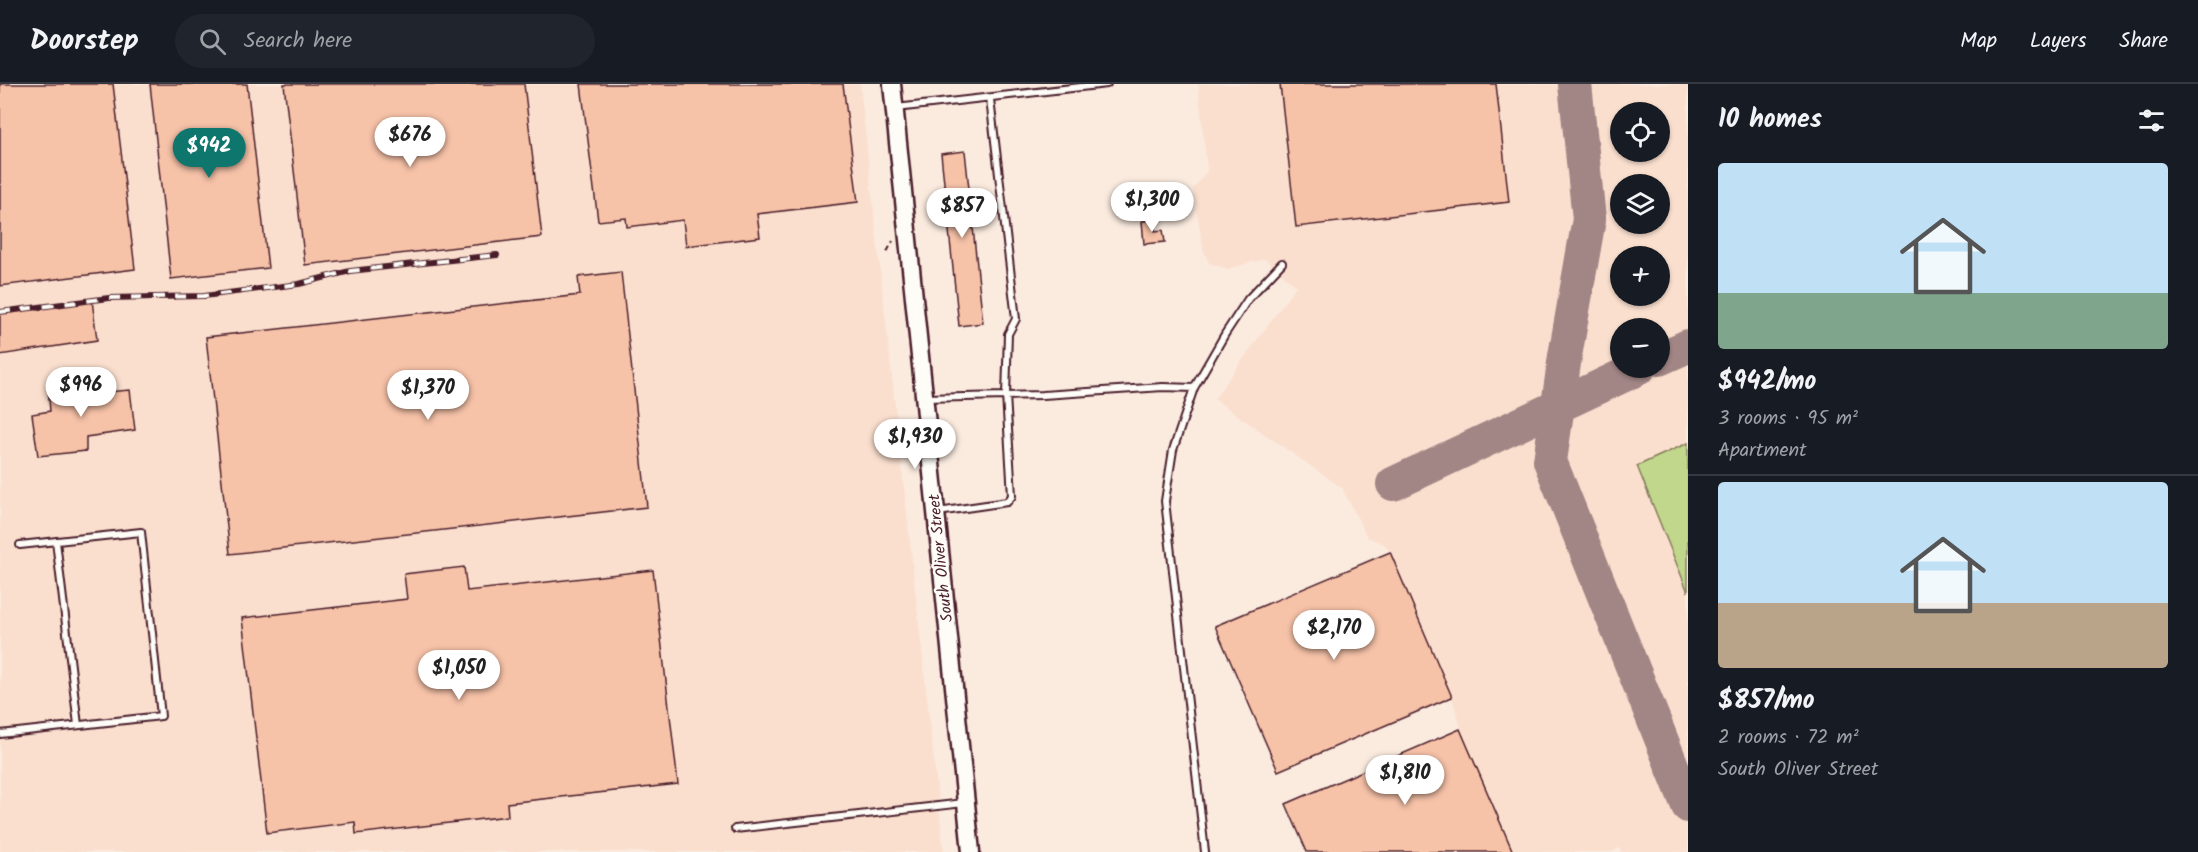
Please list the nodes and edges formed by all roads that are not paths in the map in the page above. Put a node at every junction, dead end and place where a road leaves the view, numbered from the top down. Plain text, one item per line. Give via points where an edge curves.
1 (892, 84) edge
2 (1107, 84) edge
3 (990, 99) junction
4 (895, 109) junction
5 (1282, 263) dead end
6 (1194, 388) junction
7 (1006, 395) junction
8 (925, 398) junction
9 (936, 512) junction
10 (56, 541) junction
11 (20, 545) dead end
12 (78, 725) junction
13 (0, 734) edge
14 (966, 802) junction
15 (735, 829) dead end
16 (971, 852) edge
17 (1205, 852) edge

1 - 4 main road, South Oliver Street
2 - 3 lane
3 - 4 lane
3 - 7 lane via 1016,319 1008,333
4 - 8 main road, South Oliver Street
5 - 6 lane via 1248,299
6 - 7 lane
6 - 17 lane via 1173,450 1166,501
7 - 8 lane
7 - 9 lane via 1012,496 1007,502
8 - 9 main road, South Oliver Street
9 - 14 main road, South Oliver Street
10 - 11 lane
10 - 12 lane
10 - 12 lane via 141,532 161,716
12 - 13 lane
14 - 15 lane
14 - 16 main road, South Oliver Street

